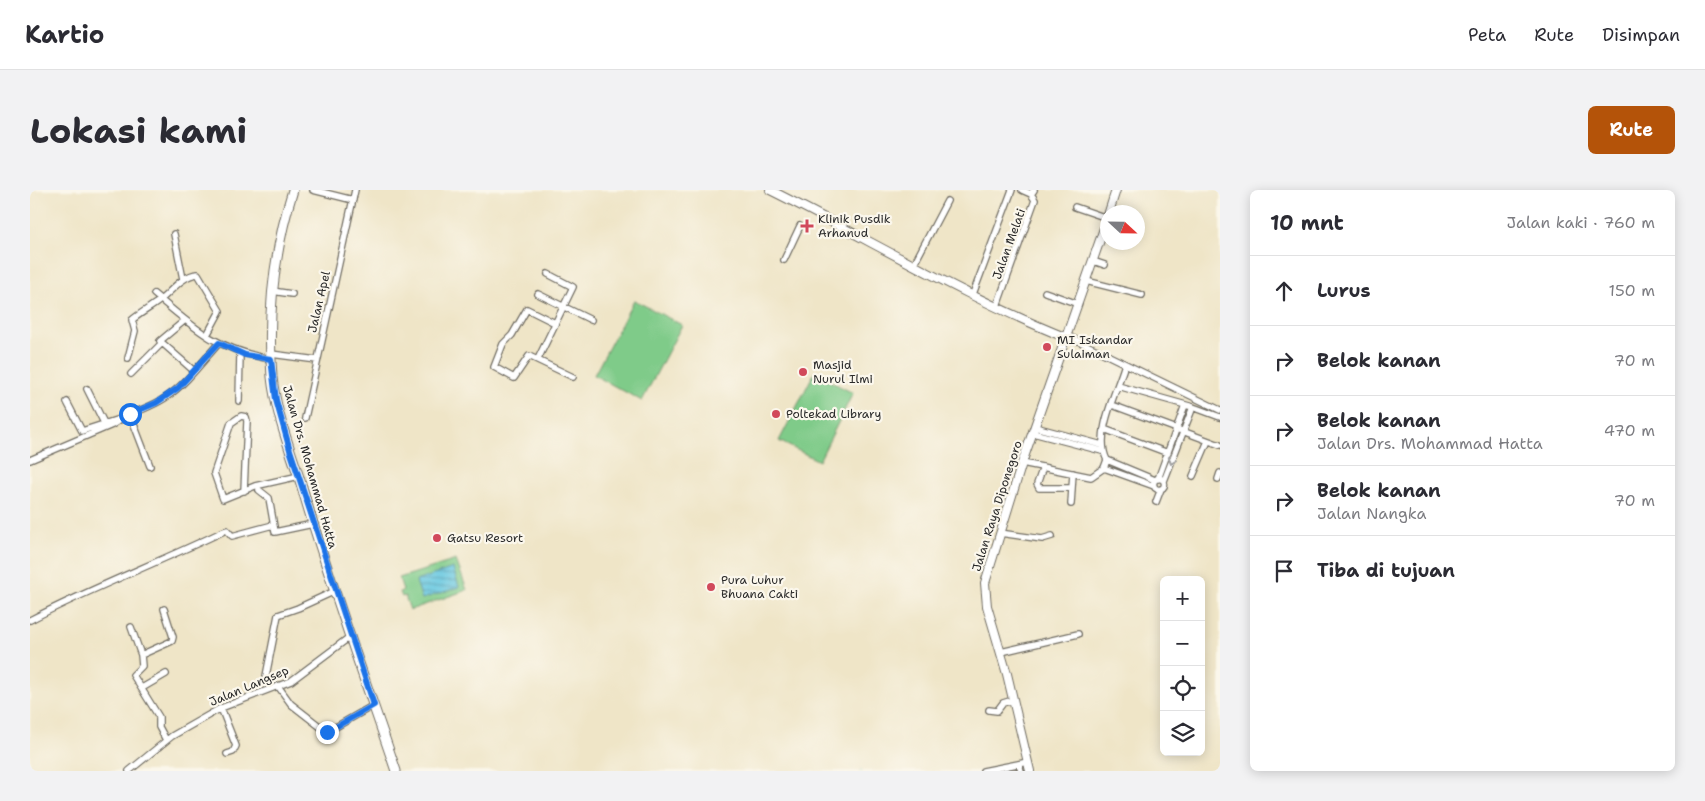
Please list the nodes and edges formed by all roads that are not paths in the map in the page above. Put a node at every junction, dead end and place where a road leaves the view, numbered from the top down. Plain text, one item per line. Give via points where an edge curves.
1 (293, 190) edge
2 (313, 190) edge
3 (355, 190) edge
4 (770, 190) edge
5 (1012, 190) edge
6 (1022, 190) edge
7 (1116, 190) edge
8 (1033, 192) edge
9 (353, 200) junction
10 (947, 201) dead end
11 (1111, 205) edge
12 (1075, 207) dead end
13 (1100, 215) edge
14 (800, 226) dead end
15 (174, 234) dead end
16 (1100, 239) edge
17 (784, 260) dead end
18 (1093, 261) junction
19 (914, 264) junction
20 (1105, 265) dead end
21 (548, 274) dead end
22 (183, 280) junction
23 (1086, 281) junction
24 (272, 291) junction
25 (1045, 292) dead end
26 (154, 294) dead end
27 (292, 294) dead end
28 (538, 294) dead end
29 (973, 294) junction
30 (1142, 295) dead end
31 (161, 300) junction
32 (1078, 304) junction
33 (997, 306) junction
34 (563, 307) junction
35 (184, 320) junction
36 (591, 320) dead end
37 (555, 323) junction
38 (206, 335) junction
39 (1067, 337) junction
40 (162, 343) junction
41 (219, 343) junction
42 (242, 354) junction
43 (271, 356) junction
44 (128, 358) dead end
45 (538, 359) junction
46 (316, 360) junction
47 (1124, 367) dead end
48 (194, 371) junction
49 (131, 374) dead end
50 (573, 377) dead end
51 (1118, 386) junction
52 (87, 389) dead end
53 (67, 402) dead end
54 (239, 402) dead end
55 (1112, 405) junction
56 (1185, 405) junction
57 (1193, 407) junction
58 (1220, 410) edge
59 (130, 414) junction
60 (121, 418) junction
61 (305, 418) dead end
62 (1220, 418) edge
63 (104, 423) junction
64 (1177, 428) junction
65 (1104, 429) junction
66 (1034, 430) junction
67 (1184, 430) junction
68 (1208, 441) junction
69 (1220, 445) edge
70 (1102, 448) junction
71 (1168, 453) junction
72 (30, 460) edge
73 (1106, 460) junction
74 (1022, 463) junction
75 (150, 466) dead end
76 (1043, 467) junction
77 (1104, 468) junction
78 (1073, 473) junction
79 (299, 476) junction
80 (1193, 476) dead end
81 (1164, 481) junction
82 (1156, 482) junction
83 (257, 488) junction
84 (1072, 488) junction
85 (1161, 489) junction
86 (246, 490) junction
87 (1156, 502) dead end
88 (1071, 504) dead end
89 (273, 524) junction
90 (313, 524) junction
91 (1000, 533) junction
92 (1052, 536) dead end
93 (335, 591) junction
94 (164, 609) dead end
95 (30, 620) edge
96 (130, 627) dead end
97 (1078, 634) dead end
98 (351, 636) junction
99 (1001, 652) junction
100 (141, 655) junction
101 (166, 674) dead end
102 (278, 686) junction
103 (142, 688) junction
104 (270, 689) junction
105 (1013, 700) junction
106 (374, 705) junction
107 (221, 708) junction
108 (989, 710) dead end
109 (166, 740) junction
110 (227, 754) dead end
111 (1028, 762) junction
112 (1019, 764) junction
113 (129, 771) edge
114 (396, 771) edge
115 (984, 771) edge
116 (1021, 771) edge
117 (1030, 771) edge

1 - 24 main road, Jalan Drs. Mohammad Hatta via 280,237
2 - 9 street
3 - 9 street, Jalan Apel
4 - 19 street
5 - 29 street
6 - 8 street
7 - 11 street
8 - 33 street, Jalan Melati via 1035,200
9 - 46 street, Jalan Apel
10 - 19 street
12 - 13 street
14 - 17 street
15 - 22 street
16 - 18 street, Jalan Raya Diponegoro
18 - 20 street
18 - 23 street, Jalan Raya Diponegoro
19 - 29 street
21 - 34 street via 573,287
22 - 31 street
22 - 38 street via 198,274 219,307 219,314
23 - 30 street
23 - 32 street, Jalan Raya Diponegoro
24 - 27 street
24 - 43 main road, Jalan Drs. Mohammad Hatta
25 - 32 street
26 - 31 street
28 - 34 street
29 - 33 street
31 - 35 street
31 - 44 street via 132,320 135,331
32 - 39 street, Jalan Raya Diponegoro
33 - 39 street
34 - 36 street
34 - 37 street
35 - 38 street
35 - 40 street via 161,339
37 - 45 street
37 - 45 street via 526,309 512,335 503,344 494,365 514,378 527,357
38 - 41 street
39 - 58 street
39 - 66 street, Jalan Raya Diponegoro
40 - 48 street
40 - 49 street
41 - 42 street
41 - 48 street
42 - 43 street
42 - 54 street
43 - 46 street
43 - 79 main road, Jalan Drs. Mohammad Hatta via 276,400
45 - 50 street
46 - 61 street, Jalan Apel
47 - 51 street
48 - 59 street via 164,399
51 - 55 street
51 - 56 street
52 - 63 street
53 - 63 street via 80,430
55 - 64 street
55 - 65 street
56 - 57 street
56 - 64 street
57 - 62 street
57 - 67 street
59 - 60 street
59 - 75 street
60 - 63 street
60 - 72 street
64 - 67 street
64 - 71 street
65 - 70 street
65 - 71 street
66 - 70 street
66 - 74 street, Jalan Raya Diponegoro
67 - 68 street
67 -> 81 street
68 - 69 street
68 - 80 street
70 - 73 street
71 - 82 street
73 - 77 street
73 - 82 street
74 - 76 street
74 - 91 street, Jalan Raya Diponegoro
76 - 78 street
76 - 84 street via 1037,484 1039,488
77 - 78 street via 1091,477
77 - 82 street
78 - 84 street
79 - 83 street
79 - 90 main road, Jalan Drs. Mohammad Hatta
81 - 82 street
81 - 85 street
82 - 85 street
83 - 86 street
83 - 89 street via 269,498
84 - 88 street
85 - 87 street
86 - 86 street via 223,500 214,475 231,423 244,416 247,421
89 - 90 street via 275,532
89 - 95 street via 232,536 224,531
90 - 93 main road, Jalan Drs. Mohammad Hatta
91 - 92 street via 1042,539
91 - 99 street, Jalan Raya Diponegoro via 984,587
93 - 98 main road, Jalan Drs. Mohammad Hatta
93 - 104 street via 278,614 266,676
94 - 100 street via 173,639
96 - 100 street
97 - 99 street
98 - 102 street, Jalan Langsep via 300,676
98 - 106 main road, Jalan Drs. Mohammad Hatta
99 - 105 street, Jalan Raya Diponegoro
100 - 103 street via 142,666 133,675
101 - 103 street
102 - 104 street, Jalan Langsep
102 - 106 street via 291,704 327,732
103 - 109 street via 159,718 159,727
104 - 107 street, Jalan Langsep
105 - 108 street via 1003,703 997,711
105 - 111 street, Jalan Raya Diponegoro
106 - 114 main road, Jalan Drs. Mohammad Hatta
107 - 109 street, Jalan Langsep
107 - 110 street via 236,746
109 - 113 street, Jalan Langsep
111 - 112 street
111 - 117 street, Jalan Raya Diponegoro
112 - 115 street
112 - 116 street

